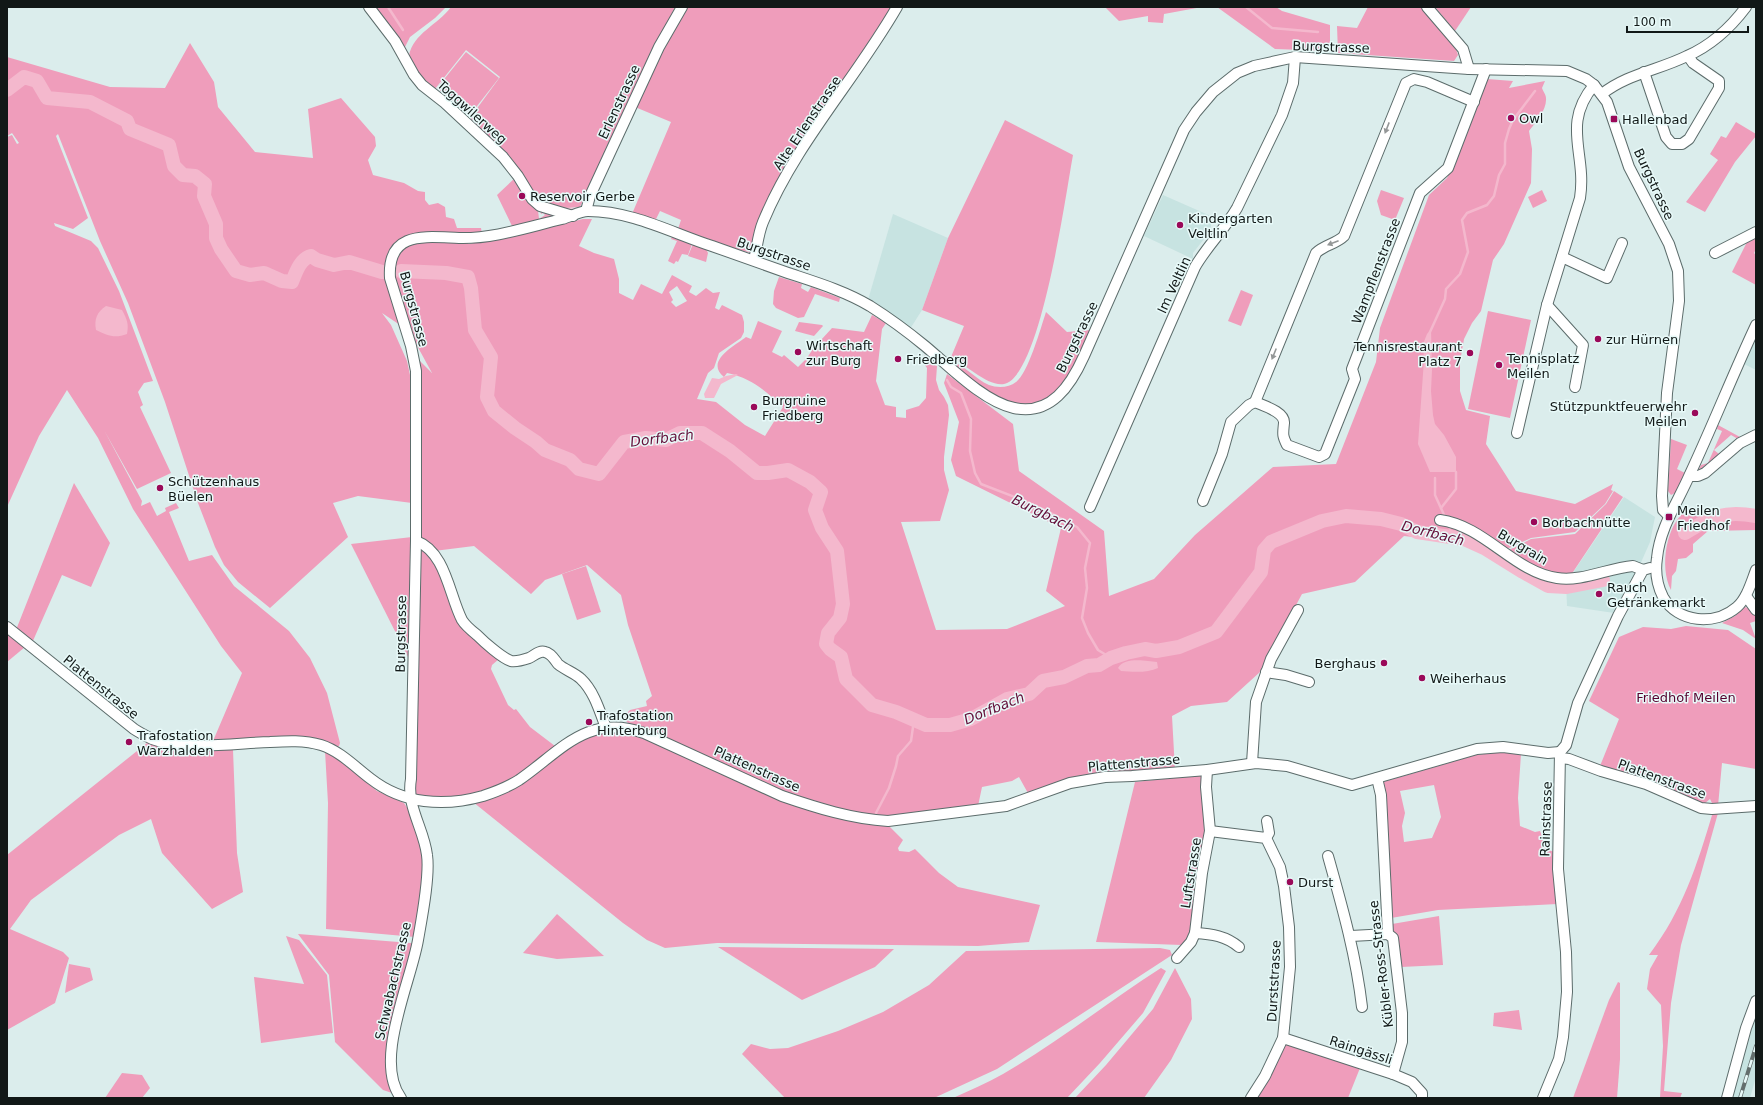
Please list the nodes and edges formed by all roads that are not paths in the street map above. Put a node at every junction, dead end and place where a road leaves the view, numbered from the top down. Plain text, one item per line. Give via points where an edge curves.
1 (369, 7) edge
2 (682, 7) edge
3 (897, 7) edge
4 (1427, 7) edge
5 (1746, 7) edge
6 (1688, 56) junction
7 (1295, 57) junction
8 (1469, 69) junction
9 (1486, 69) junction
10 (1644, 72) junction
11 (1594, 85) junction
12 (1602, 94) junction
13 (1474, 102) junction
14 (586, 211) junction
15 (573, 216) junction
16 (1756, 232) edge
17 (1622, 242) dead end
18 (1715, 253) dead end
19 (1562, 257) junction
20 (754, 260) junction
21 (1547, 305) junction
22 (1756, 325) edge
23 (1575, 387) dead end
24 (1255, 402) junction
25 (1517, 433) dead end
26 (1756, 435) edge
27 (1690, 476) junction
28 (1203, 501) dead end
29 (1090, 507) dead end
30 (1669, 516) junction
31 (1440, 520) dead end
32 (416, 541) junction
33 (1656, 568) junction
34 (1643, 570) junction
35 (1756, 570) edge
36 (1746, 596) junction
37 (1298, 610) dead end
38 (1756, 610) edge
39 (7, 627) edge
40 (1266, 672) junction
41 (1309, 682) dead end
42 (606, 728) junction
43 (1561, 755) junction
44 (1252, 763) junction
45 (1207, 770) junction
46 (1377, 778) junction
47 (410, 799) junction
48 (1756, 806) edge
49 (1267, 820) dead end
50 (1210, 831) junction
51 (1266, 838) junction
52 (1328, 856) dead end
53 (1195, 933) junction
54 (1388, 934) junction
55 (1351, 936) junction
56 (1239, 947) dead end
57 (1176, 958) dead end
58 (1756, 1001) edge
59 (1362, 1007) dead end
60 (1283, 1038) junction
61 (1393, 1074) junction
62 (401, 1098) edge
63 (1252, 1098) edge
64 (1422, 1098) edge
65 (1543, 1098) edge
66 (1727, 1098) edge

1 - 15 street, Toggwilerweg via 395,41 418,80 503,157 536,203
2 - 14 street, Erlenstrasse via 659,47 590,196
3 - 20 street, Alte Erlenstrasse via 872,49 806,144 780,188 763,223
4 - 8 street via 1463,49
5 - 6 street via 1736,20 1712,41
6 - 10 street
6 - 10 street via 1693,63 1720,81 1719,88 1689,139 1682,144 1672,144 1666,137
7 - 8 street, Burgstrasse
7 - 20 street, Burgstrasse via 1254,66 1237,73 1213,92 1196,112 1184,130 1165,171 1078,370 1062,393 1042,407 1024,410 994,401 869,305
7 - 29 street, Im Veltlin via 1293,83 1282,115 1229,222 1195,267
8 - 9 street, Burgstrasse
9 - 11 street, Burgstrasse via 1567,71
9 - 13 street, Wampflenstrasse
10 - 12 street via 1615,84
11 - 12 street, Burgstrasse
11 - 19 street via 1578,114 1576,125 1582,184
12 - 30 street, Burgstrasse via 1611,110 1629,167 1669,244 1678,271 1679,301 1667,393 1662,496 1663,510
13 -> 24 street via 1427,82 1414,79 1406,83 1344,236 1338,242 1322,247 1316,253
13 - 24 street, Wampflenstrasse via 1448,168 1420,193 1352,369 1355,379 1325,454 1319,457 1287,445 1282,436 1284,421 1281,415
14 - 15 street, Burgstrasse
14 - 20 street, Burgstrasse via 638,219 677,235
15 - 32 street, Burgstrasse via 479,237 419,237 410,240 393,254 390,278 416,370
16 - 18 street
17 - 19 street via 1607,278
19 - 21 street
21 - 23 street via 1583,345
21 - 25 street
22 - 27 street
24 - 28 street via 1231,422 1222,454
26 - 27 street via 1740,443 1705,473
27 - 30 street
30 - 33 street via 1662,532
31 - 34 street, Burgrain via 1454,522 1475,532 1532,570 1552,578 1570,578 1633,566
32 - 42 street via 426,546 436,558 463,621 476,635 511,661 519,661 540,652 549,653 559,665 585,684 600,710
32 - 47 street, Burgstrasse
33 - 34 street
33 - 36 street via 1664,599 1679,612 1695,619 1722,617 1737,607
34 - 43 street, Rainstrasse via 1612,628 1578,703
35 - 36 street
36 - 38 street
37 - 40 street
39 - 47 street, Plattenstrasse via 134,730 153,739 174,744 287,741 322,745 341,755 378,784
40 - 41 street
40 - 44 street via 1256,702
42 - 45 street, Plattenstrasse via 627,728 644,733 782,796 845,816 869,820 888,821 1006,806 1070,783 1105,777
42 - 47 street, Plattenstrasse via 567,742 518,780 501,789 467,800 432,802
43 - 46 street, Plattenstrasse via 1502,747 1477,749
43 - 48 street, Plattenstrasse via 1600,771 1646,784 1701,808
43 - 65 street, Rainstrasse via 1558,869 1567,992 1559,1059
44 - 45 street, Plattenstrasse
44 - 46 street, Plattenstrasse via 1278,764 1352,785
45 - 50 street, Luftstrasse
46 - 54 street, Kübler-Ross-Strasse via 1381,795
47 - 62 street, Schwabachstrasse via 426,844 428,864 418,941 391,1044 392,1074
49 - 51 street, Durststrasse via 1269,833
50 - 51 street
50 - 53 street, Luftstrasse
51 - 60 street, Durststrasse via 1280,866 1289,927 1290,967
52 - 55 street
53 - 56 street via 1226,938
53 - 57 street via 1191,942
54 - 55 street
54 - 61 street, Kübler-Ross-Strasse via 1394,938 1402,1013 1402,1042
55 - 59 street
58 - 66 street
60 - 61 street, Raingässli
60 - 63 street, Durststrasse via 1266,1076
61 - 64 street, Raingässli via 1412,1082 1422,1093

